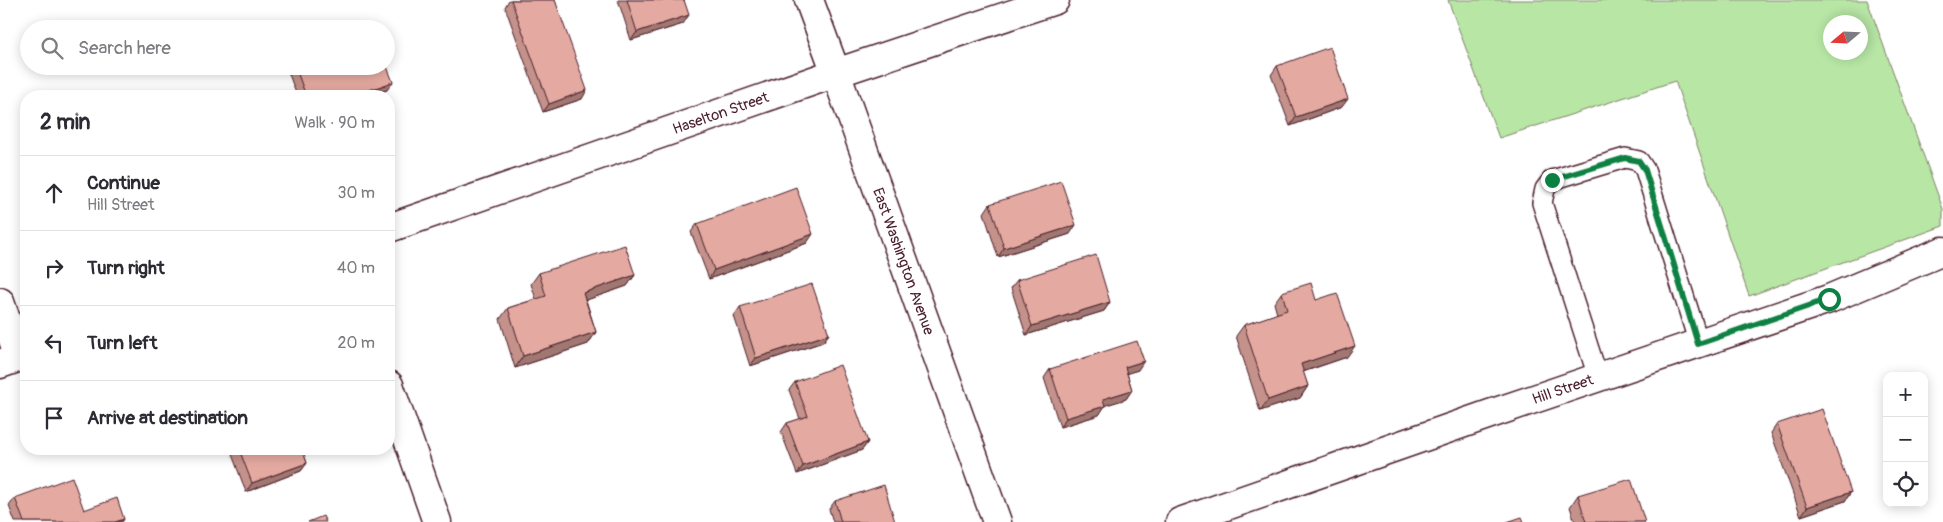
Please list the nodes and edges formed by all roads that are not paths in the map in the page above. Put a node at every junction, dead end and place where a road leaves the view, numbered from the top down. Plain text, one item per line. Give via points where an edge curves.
1 (809, 0) edge
2 (1055, 0) edge
3 (836, 73) junction
4 (395, 226) edge
5 (1943, 251) edge
6 (0, 302) edge
7 (1698, 344) junction
8 (15, 359) edge
9 (1598, 377) junction
10 (395, 402) edge
11 (437, 522) edge
12 (997, 522) edge
13 (1180, 522) edge

1 - 3 street, East Washington Avenue
2 - 3 street, Haselton Street
3 - 4 street, Haselton Street
3 - 12 street, East Washington Avenue
5 - 7 street, Hill Street via 1829,299
6 - 8 street
7 - 9 street, Hill Street
7 - 9 lane via 1645,170 1639,161 1625,158 1552,180 1544,189 1542,203
9 - 13 street, Hill Street
10 - 11 street

